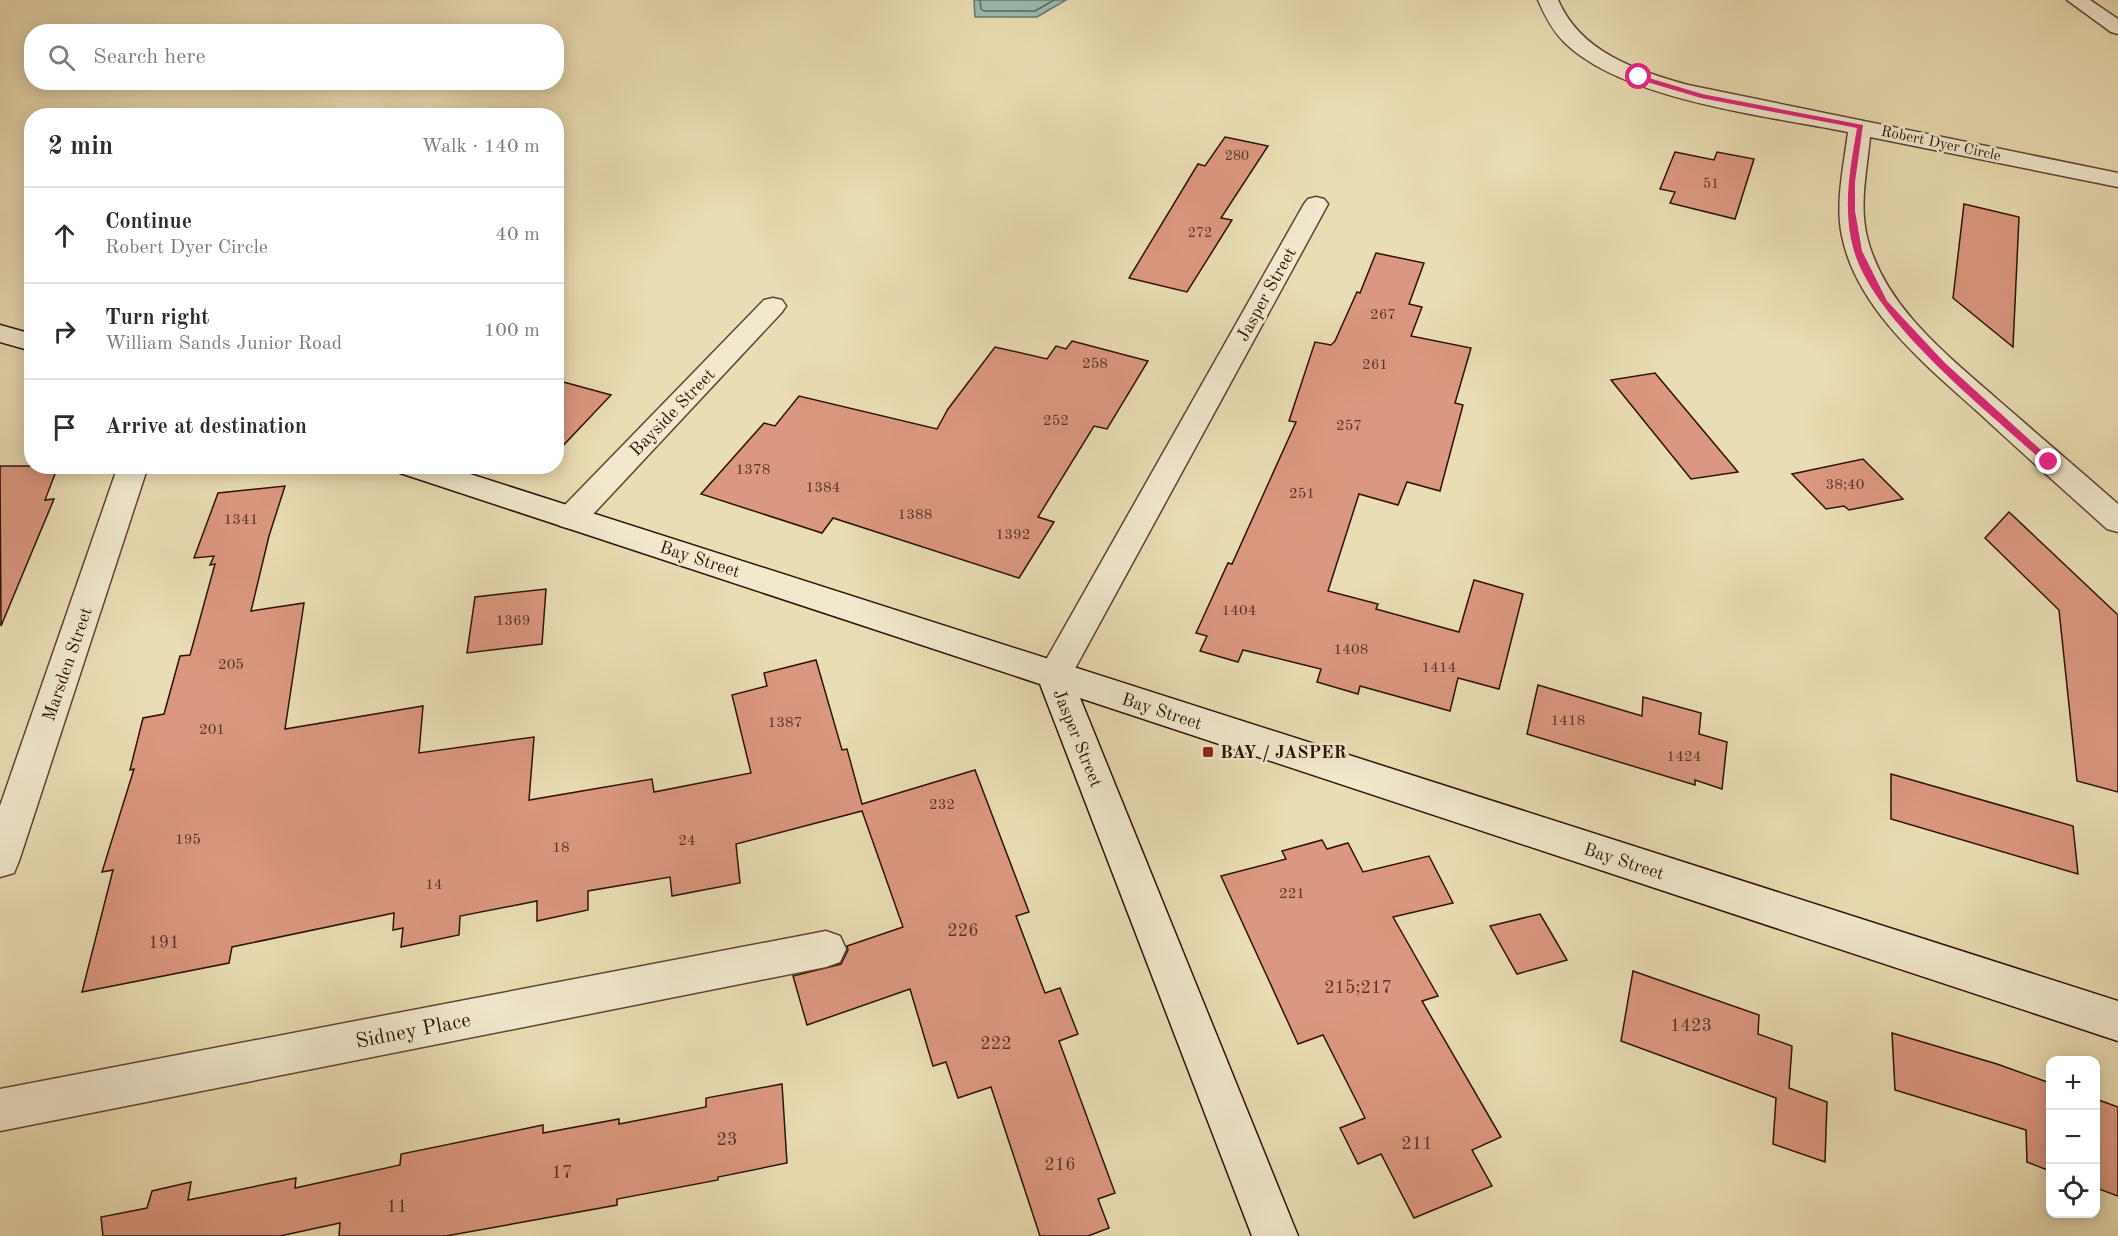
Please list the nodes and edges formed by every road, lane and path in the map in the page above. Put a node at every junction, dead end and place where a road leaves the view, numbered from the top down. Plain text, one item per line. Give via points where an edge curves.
1 (1548, 0) edge
2 (2077, 0) edge
3 (2118, 28) edge
4 (1860, 127) junction
5 (2118, 180) edge
6 (1316, 204) dead end
7 (773, 306) dead end
8 (0, 333) edge
9 (24, 340) edge
10 (130, 474) edge
11 (435, 474) edge
12 (570, 518) junction
13 (2118, 521) edge
14 (1054, 676) junction
15 (0, 861) edge
16 (826, 949) dead end
17 (2118, 1021) edge
18 (0, 1110) edge
19 (1275, 1236) edge

1 - 4 street, Robert Dyer Circle via 1558,21 1579,44 1639,77 1701,96
2 - 3 street
4 - 5 street, Robert Dyer Circle
4 - 13 street via 1851,182 1852,211 1858,251 1884,302 1942,365
6 - 14 street, Jasper Street
7 - 12 street, Bayside Street
8 - 9 street
10 - 15 street, Marsden Street
11 - 12 street, Bay Street
12 - 14 street, Bay Street
14 - 17 street, Bay Street
14 - 19 street, Jasper Street
16 - 18 street, Sidney Place

